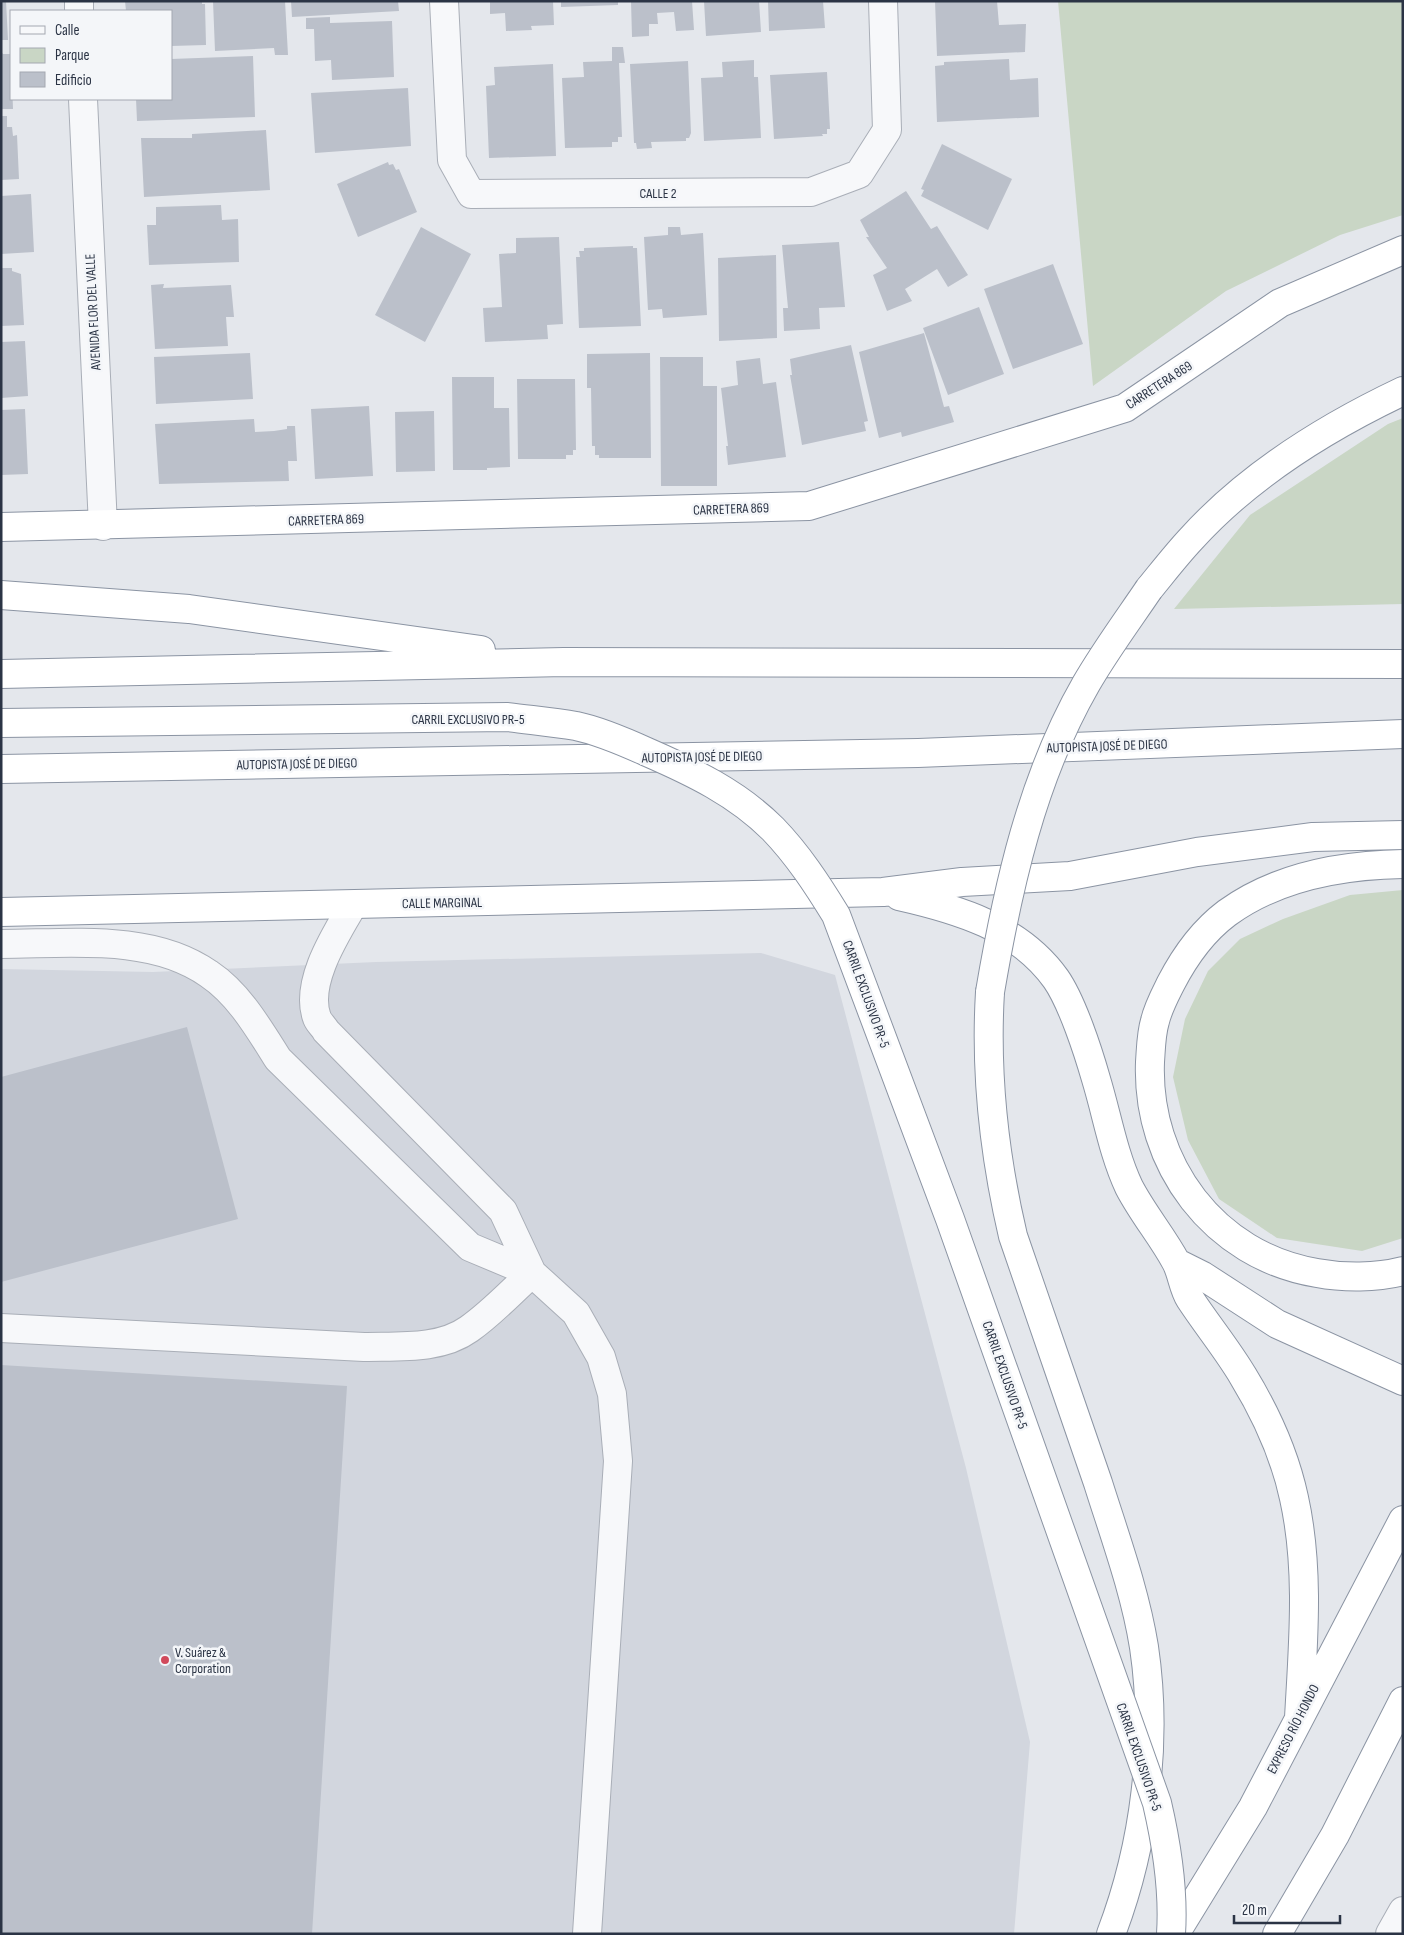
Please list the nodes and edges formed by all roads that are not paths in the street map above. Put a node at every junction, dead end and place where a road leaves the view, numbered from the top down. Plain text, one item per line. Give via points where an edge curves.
1 (444, 1) edge
2 (883, 1) edge
3 (83, 100) edge
4 (1403, 250) edge
5 (1403, 391) edge
6 (103, 526) junction
7 (1, 527) edge
8 (1, 595) edge
9 (564, 662) junction
10 (1403, 664) edge
11 (1, 674) edge
12 (1, 724) edge
13 (1403, 734) edge
14 (1, 769) edge
15 (1403, 835) edge
16 (1403, 864) edge
17 (883, 892) junction
18 (353, 904) junction
19 (1, 912) edge
20 (1, 944) edge
21 (1177, 1263) junction
22 (1403, 1271) edge
23 (532, 1273) junction
24 (1, 1328) edge
25 (1403, 1381) edge
26 (1403, 1520) edge
27 (1403, 1701) edge
28 (1299, 1718) junction
29 (1403, 1911) edge
30 (586, 1934) edge
31 (1111, 1934) edge
32 (1171, 1934) edge
33 (1175, 1934) edge
34 (1277, 1934) edge
35 (1390, 1934) edge

1 - 2 street, CALLE 2 via 452,160 471,194 811,192 858,174 887,130
3 - 6 street, AVENIDA FLOR DEL VALLE
4 - 6 highway, CARRETERA 869 via 1280,303 1125,408 809,506
5 - 31 highway, bridge via 1332,427 1262,476 1191,538 1149,589 1085,685 1036,794 1009,892 990,992 989,1085 999,1169 1013,1236 1125,1567 1144,1648 1149,1730 1143,1801 1131,1867
6 - 7 highway, CARRETERA 869
8 - 9 highway via 189,609
9 - 10 highway
9 - 11 highway
12 - 32 highway, CARRIL EXCLUSIVO PR-5, bridge via 508,717 544,721 577,726 624,742 695,773 728,792 772,829 812,875 836,914 947,1210 1157,1803 1167,1844 1173,1908
13 - 14 highway, AUTOPISTA JOSÉ DE DIEGO via 918,753
15 - 17 highway via 1313,837 1197,852 1070,876 962,882
16 - 22 highway via 1373,864 1319,873 1286,883 1227,913 1188,952 1163,998 1154,1022 1150,1077 1152,1110 1169,1159 1184,1186 1218,1227 1270,1261 1302,1271 1330,1276 1361,1276
17 - 18 highway, CALLE MARGINAL
17 - 21 highway via 958,911 1007,933 1056,979 1083,1042 1117,1157 1129,1186
18 - 19 highway, CALLE MARGINAL
18 - 23 street via 327,950 318,974 315,1004 318,1019 326,1031 503,1212
20 - 23 street via 106,944 147,949 174,956 209,973 232,994 278,1059 470,1247
21 - 25 highway via 1277,1324
21 - 28 highway via 1188,1296 1243,1376 1259,1406 1294,1497 1305,1603
23 - 24 street via 468,1330 420,1346 364,1347
23 - 30 street via 576,1313 601,1357 612,1394 618,1461
26 - 28 highway, EXPRESO RÍO HONDO
27 - 34 highway via 1334,1835
28 - 33 highway, EXPRESO RÍO HONDO via 1253,1807
29 - 35 street

